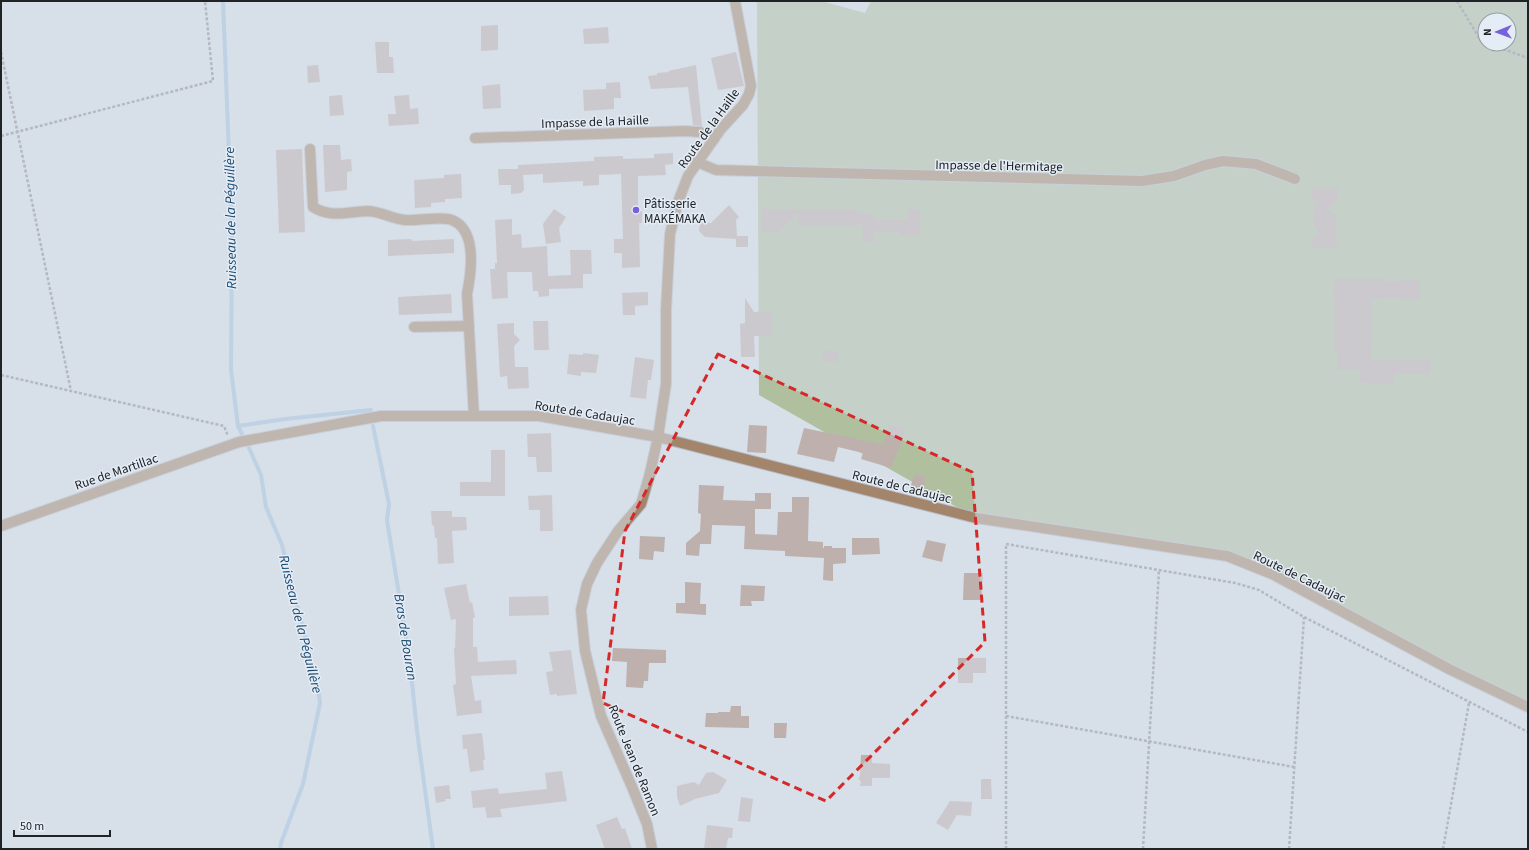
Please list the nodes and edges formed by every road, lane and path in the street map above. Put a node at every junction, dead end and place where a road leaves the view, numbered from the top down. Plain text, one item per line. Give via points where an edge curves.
1 (205, 1) edge
2 (735, 1) edge
3 (1457, 1) edge
4 (1477, 34) edge
5 (1, 52) edge
6 (1511, 52) edge
7 (1528, 58) edge
8 (18, 131) junction
9 (1, 136) edge
10 (475, 138) dead end
11 (714, 139) junction
12 (310, 149) dead end
13 (698, 162) junction
14 (1295, 179) dead end
15 (469, 326) junction
16 (414, 327) dead end
17 (1, 375) edge
18 (71, 391) junction
19 (474, 416) junction
20 (658, 437) junction
21 (236, 443) junction
22 (1, 526) edge
23 (1159, 570) junction
24 (1304, 617) junction
25 (1469, 703) junction
26 (1528, 707) edge
27 (1006, 716) junction
28 (1528, 732) edge
29 (1150, 741) junction
30 (1294, 767) junction
31 (652, 849) edge
32 (1006, 849) edge
33 (1144, 849) edge
34 (1289, 849) edge
35 (1443, 849) edge

1 - 8 path via 213,81
2 - 11 street, Route de la Haille via 751,86 742,105
3 - 4 path
5 - 8 path
6 - 7 path
8 - 9 path
8 - 18 path
10 - 11 street, Impasse de la Haille via 685,131 700,132
11 - 13 street, Route de la Haille
12 - 15 street via 313,207 322,212 369,211 406,220 449,219 459,224 466,233 470,245 471,275 467,294
13 - 14 street, Impasse de l'Hermitage via 716,170 1142,181 1174,176 1223,161 1256,164
13 - 20 street, Route de la Haille via 688,176 670,234 666,384
15 - 16 street
15 - 19 street
17 - 18 path
18 - 21 path via 224,426
19 - 20 street, Route de Cadaujac via 539,416
19 - 21 street, Route de Cadaujac via 381,416
20 - 26 street, Route de Cadaujac via 976,518 1227,556 1272,574 1449,669
20 - 31 street, Route Jean de Ramon via 641,504 618,531 597,563 587,584 581,610 585,651 601,716 647,824
21 - 22 street, Rue de Martillac
23 - 24 path via 1235,583 1259,590
23 - 27 path via 1006,544
23 - 29 path
24 - 25 path
24 - 30 path
25 - 28 path
25 - 35 path
27 - 29 path
27 - 32 path
29 - 30 path
29 - 33 path
30 - 34 path

